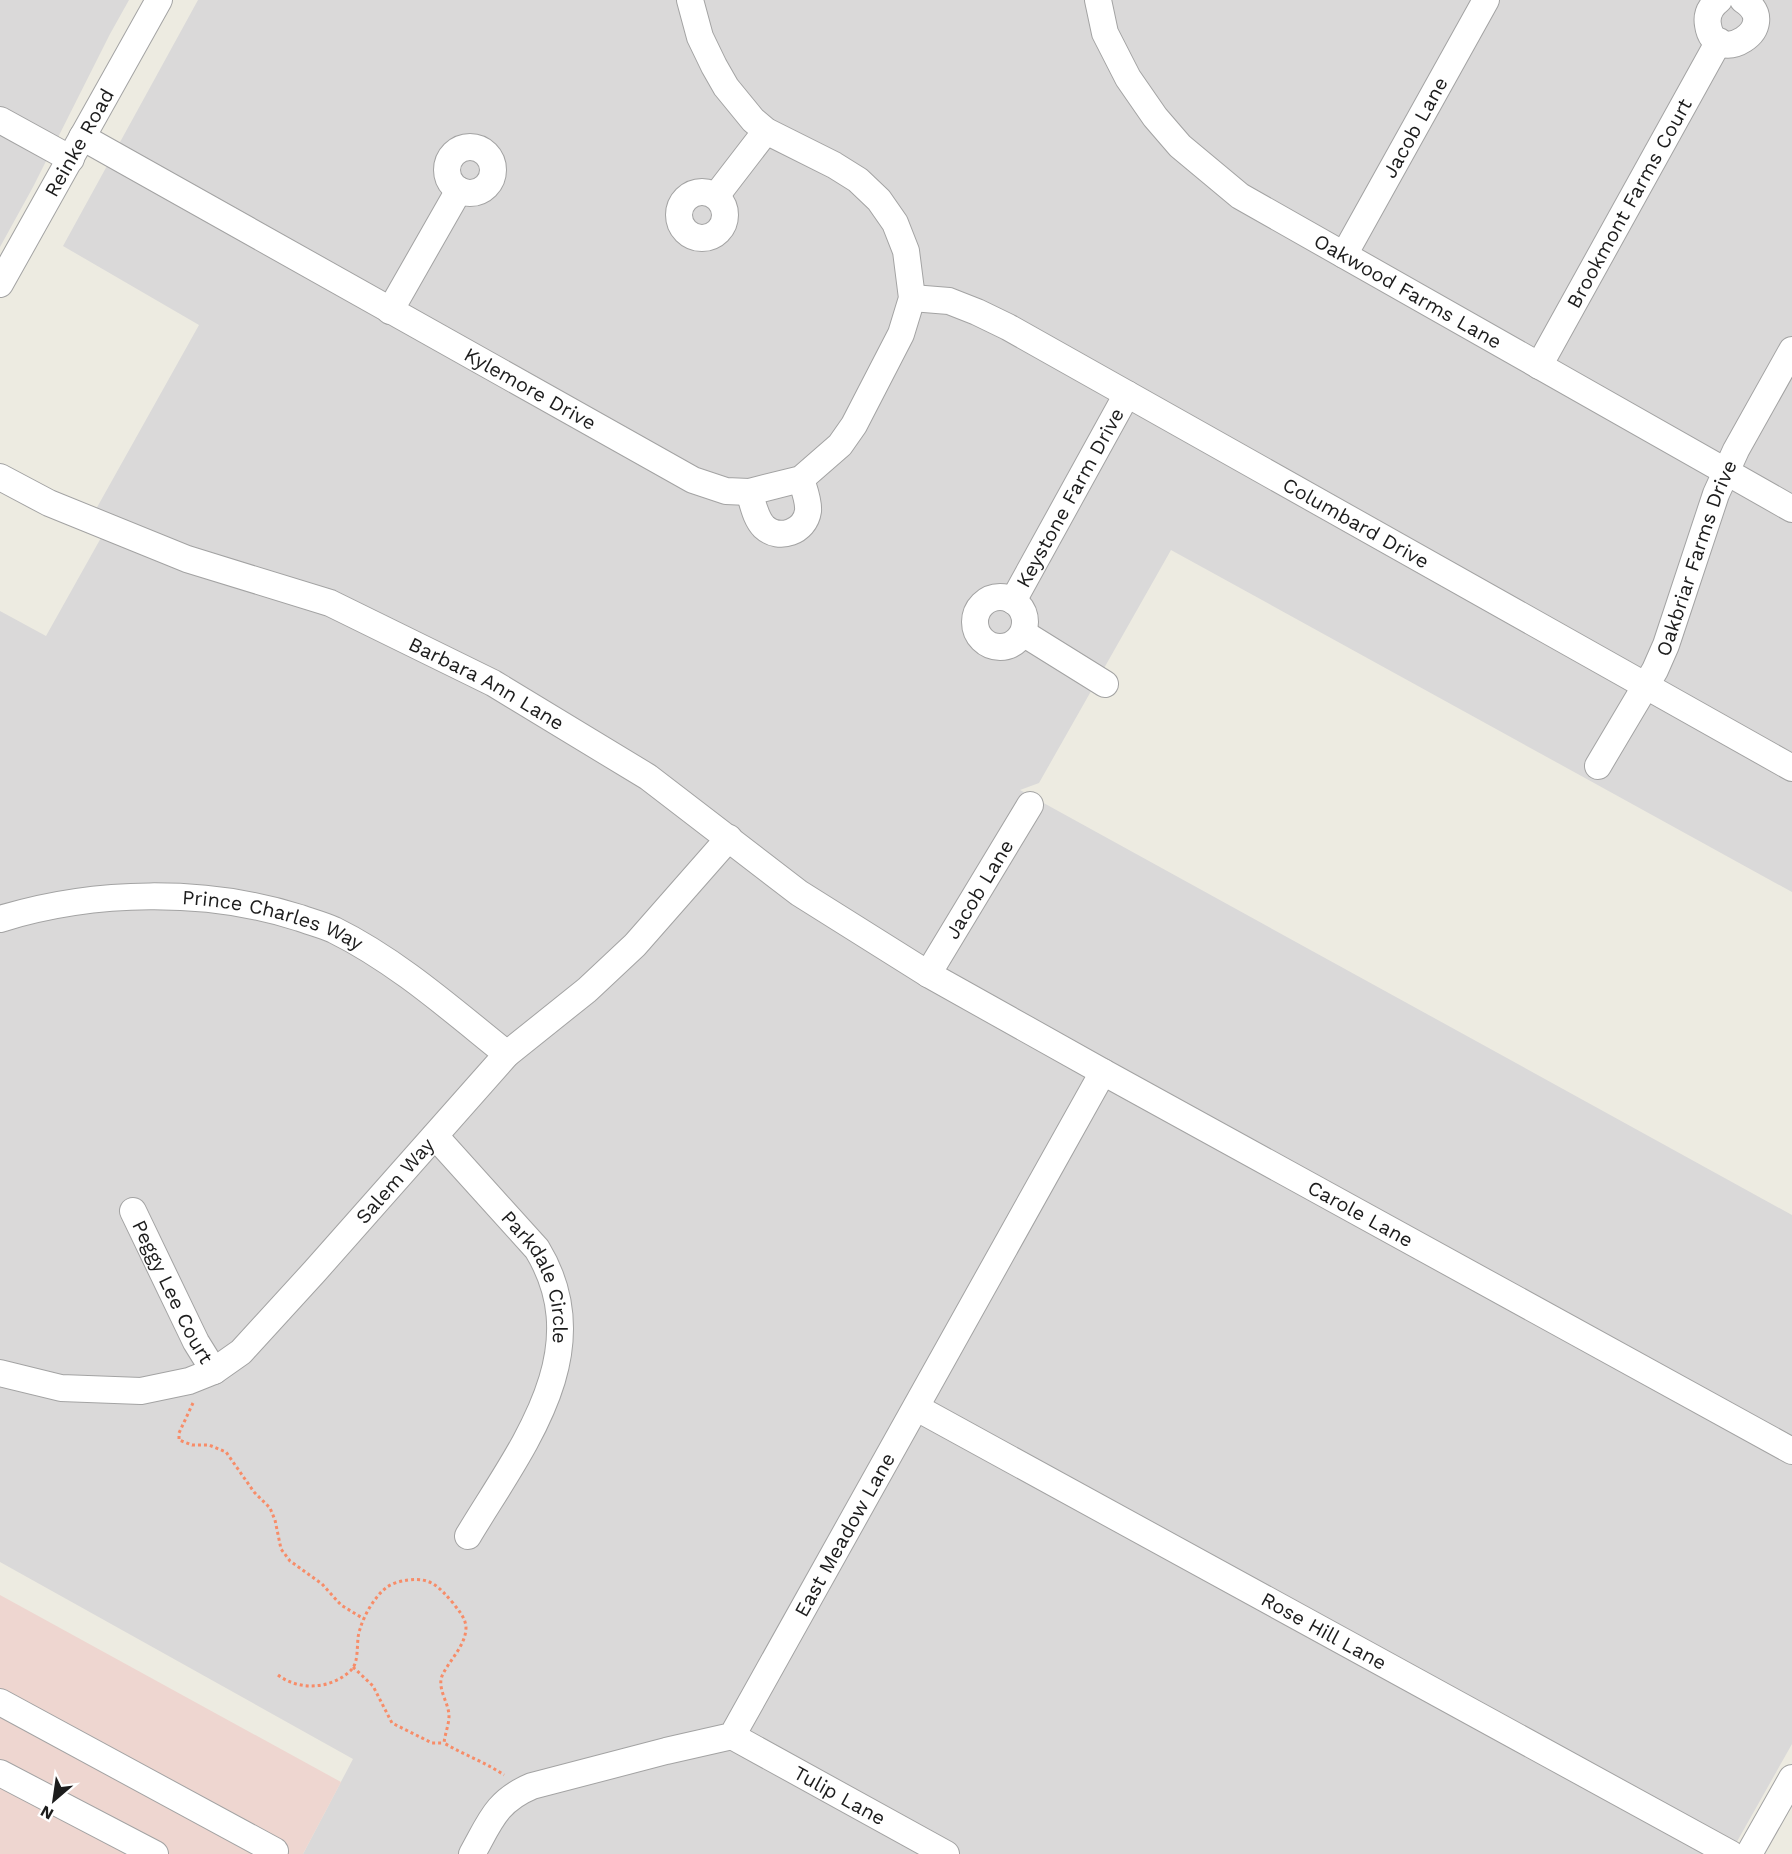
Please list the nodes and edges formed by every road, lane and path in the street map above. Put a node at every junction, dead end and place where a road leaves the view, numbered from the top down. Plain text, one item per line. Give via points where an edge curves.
1 (159, 0) edge
2 (690, 0) edge
3 (1098, 0) edge
4 (1486, 0) edge
5 (1719, 0) edge
6 (1743, 0) edge
7 (1719, 41) junction
8 (0, 120) edge
9 (766, 131) junction
10 (76, 148) junction
11 (459, 190) dead end
12 (716, 196) dead end
13 (1344, 255) junction
14 (0, 284) edge
15 (912, 298) junction
16 (390, 311) junction
17 (1792, 350) edge
18 (1539, 366) junction
19 (1127, 394) junction
20 (1726, 471) junction
21 (0, 477) edge
22 (801, 479) junction
23 (749, 492) junction
24 (1792, 509) edge
25 (1012, 601) junction
26 (1023, 633) junction
27 (1105, 684) dead end
28 (1645, 685) junction
29 (1598, 766) dead end
30 (1792, 768) edge
31 (1030, 804) dead end
32 (729, 838) junction
33 (0, 919) edge
34 (928, 974) junction
35 (507, 1054) junction
36 (1103, 1072) junction
37 (435, 1136) junction
38 (133, 1211) dead end
39 (0, 1373) edge
40 (203, 1375) junction
41 (917, 1408) junction
42 (1792, 1451) edge
43 (468, 1536) dead end
44 (364, 1619) junction
45 (353, 1667) junction
46 (278, 1675) dead end
47 (0, 1702) edge
48 (732, 1736) junction
49 (444, 1743) junction
50 (0, 1773) edge
51 (1792, 1778) edge
52 (512, 1796) junction
53 (138, 1850) edge
54 (274, 1854) edge
55 (472, 1854) edge
56 (946, 1854) edge
57 (1731, 1854) edge
58 (1749, 1854) edge

1 - 10 street, Reinke Road
2 - 9 street via 700,37 714,66 740,105
3 - 13 street, Oakwood Farms Lane via 1106,33 1128,78 1180,146 1240,196
4 - 13 street, Jacob Lane
5 - 7 street via 1712,6 1707,21
6 - 7 street via 1755,17 1752,32 1734,44
7 - 18 street, Brookmont Farms Court
8 - 10 street, Kylemore Drive
9 - 12 street
9 - 15 street via 834,165 879,200 895,223 906,250
10 - 14 street, Reinke Road
10 - 16 street, Kylemore Drive
11 - 16 street
13 - 18 street, Oakwood Farms Lane
15 - 19 street, Columbard Drive via 949,301 977,312
15 - 22 street, Kylemore Drive via 901,333 854,425 840,445
16 - 23 street, Kylemore Drive via 693,480 726,491
17 - 20 street, Oakbriar Farms Drive
18 - 20 street, Oakwood Farms Lane
19 - 25 street, Keystone Farm Drive
19 - 28 street, Columbard Drive
20 - 24 street, Oakwood Farms Lane
20 - 28 street, Oakbriar Farms Drive via 1666,645
21 - 32 street, Barbara Ann Lane via 50,503 187,559 330,603 391,632 552,717 648,777
22 - 23 street, Kylemore Drive
22 - 23 street via 808,511 801,525 786,534 764,527
25 - 26 street, Keystone Farm Drive via 1023,611
25 - 26 street, Keystone Farm Drive via 1004,597 988,600 976,613 976,630 994,647 1011,645
26 - 27 street
28 - 29 street, Oakbriar Farms Drive
28 - 30 street, Columbard Drive
31 - 34 street, Jacob Lane
32 - 34 street, Barbara Ann Lane via 799,894
32 - 35 street, Salem Way via 635,945 587,990
33 - 35 street, Prince Charles Way via 57,904 117,898 234,901 278,911 331,928 383,958
34 - 36 street, Carole Lane
35 - 37 street, Salem Way
36 - 41 street, East Meadow Lane
36 - 42 street, Carole Lane
37 - 40 street, Salem Way via 240,1352
37 - 43 street, Parkdale Circle via 537,1249 556,1291 561,1334 554,1379 535,1424
38 - 40 street, Peggy Lee Court via 196,1342
39 - 40 street, Salem Way via 61,1388 141,1391
40 - 44 path via 179,1440 226,1452 270,1508 281,1549 290,1561 322,1584 341,1605
41 - 48 street, East Meadow Lane
41 - 57 street, Rose Hill Lane
44 - 45 path
44 - 49 path via 387,1587 421,1578 435,1584 463,1616 466,1628 460,1647 442,1677 449,1715
45 - 46 path via 330,1685 300,1685
45 - 49 path via 373,1686 393,1723 432,1743
47 - 54 street via 275,1851
48 - 52 street via 532,1786
48 - 56 street, Tulip Lane
49 - 52 path via 506,1776
50 - 53 street
51 - 58 street
52 - 55 street via 493,1816

